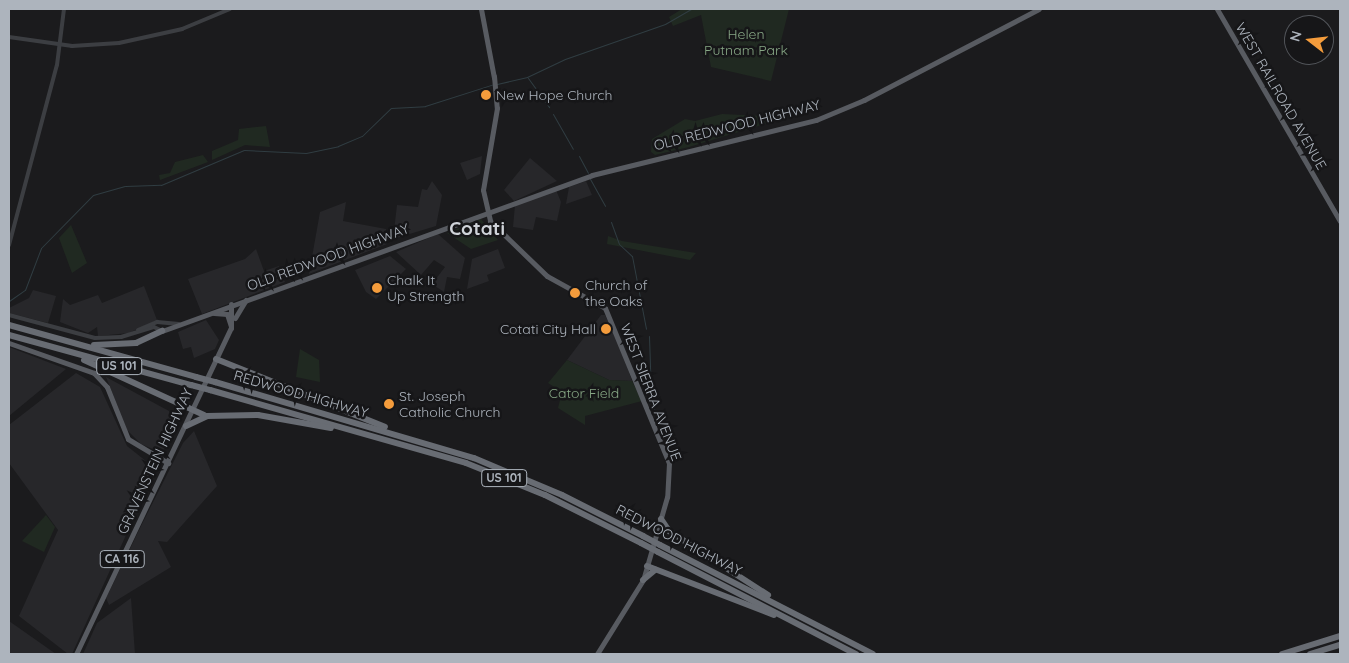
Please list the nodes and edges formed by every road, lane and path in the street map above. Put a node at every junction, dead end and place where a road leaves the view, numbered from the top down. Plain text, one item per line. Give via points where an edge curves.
1 (64, 9) edge
2 (230, 9) edge
3 (481, 9) edge
4 (1040, 9) edge
5 (1217, 9) edge
6 (9, 37) edge
7 (60, 45) junction
8 (487, 212) junction
9 (1340, 221) edge
10 (12, 228) junction
11 (9, 234) edge
12 (9, 245) edge
13 (247, 299) junction
14 (231, 304) junction
15 (9, 314) edge
16 (203, 315) junction
17 (178, 324) junction
18 (9, 325) edge
19 (232, 326) junction
20 (162, 331) junction
21 (134, 333) junction
22 (9, 335) edge
23 (53, 337) junction
24 (9, 343) edge
25 (48, 346) junction
26 (216, 359) junction
27 (192, 410) junction
28 (207, 416) junction
29 (186, 426) junction
30 (359, 432) junction
31 (399, 435) junction
32 (168, 463) junction
33 (661, 519) junction
34 (658, 529) junction
35 (669, 531) junction
36 (659, 548) junction
37 (647, 566) junction
38 (654, 570) junction
39 (643, 580) junction
40 (787, 609) junction
41 (806, 628) junction
42 (1340, 636) edge
43 (1340, 645) edge
44 (76, 654) edge
45 (597, 654) edge
46 (856, 654) edge
47 (873, 654) edge
48 (1282, 654) edge
49 (1310, 654) edge

1 - 7 street
2 - 7 street via 197,24 138,39
3 - 8 main road via 496,84 483,184
4 - 8 main road, OLD REDWOOD HIGHWAY via 843,110 589,176
5 - 9 main road, WEST RAILROAD AVENUE
6 - 7 street
7 - 10 street
8 - 13 main road, OLD REDWOOD HIGHWAY
8 - 33 main road, WEST SIERRA AVENUE via 504,239 540,271 605,308 668,461 668,494
10 - 11 street
10 - 12 street
13 - 14 main road, OLD REDWOOD HIGHWAY
13 - 19 main road, GRAVENSTEIN HIGHWAY
14 - 16 main road, OLD REDWOOD HIGHWAY
14 - 19 main road
15 - 21 street via 95,338
16 - 17 main road, OLD REDWOOD HIGHWAY
16 - 19 main road via 225,313
17 - 20 main road, OLD REDWOOD HIGHWAY
17 - 21 street via 157,322
18 - 23 highway, REDWOOD HIGHWAY / US 101
19 - 26 main road, GRAVENSTEIN HIGHWAY
20 - 21 street via 154,327
20 - 23 highway via 116,346
22 - 25 highway, REDWOOD HIGHWAY / US 101
23 - 31 highway, REDWOOD HIGHWAY / US 101, bridge
24 - 32 main road via 94,373 107,387 128,439
25 - 27 highway via 113,371
25 - 30 highway, REDWOOD HIGHWAY / US 101, bridge
26 - 27 main road, GRAVENSTEIN HIGHWAY / CA 116
26 - 31 highway
27 - 28 highway
27 - 29 main road, GRAVENSTEIN HIGHWAY / CA 116
28 - 29 highway
28 - 30 highway via 258,415
29 - 32 main road, GRAVENSTEIN HIGHWAY / CA 116
30 - 36 highway, REDWOOD HIGHWAY / US 101, bridge via 516,482 641,543
31 - 36 highway, REDWOOD HIGHWAY / US 101, bridge via 522,477 643,536
32 - 44 main road, GRAVENSTEIN HIGHWAY / CA 116
33 - 34 main road, WEST SIERRA AVENUE
33 - 35 highway
34 - 35 highway
34 - 37 main road, WEST SIERRA AVENUE
35 - 40 highway
36 - 40 highway, REDWOOD HIGHWAY / US 101
36 - 41 highway, REDWOOD HIGHWAY / US 101
37 - 38 highway
37 - 39 main road, WEST SIERRA AVENUE
38 - 39 highway
38 - 41 highway
39 - 45 main road, WEST SIERRA AVENUE
40 - 47 highway, REDWOOD HIGHWAY / US 101
41 - 46 highway, REDWOOD HIGHWAY / US 101
42 - 48 highway
43 - 49 highway

